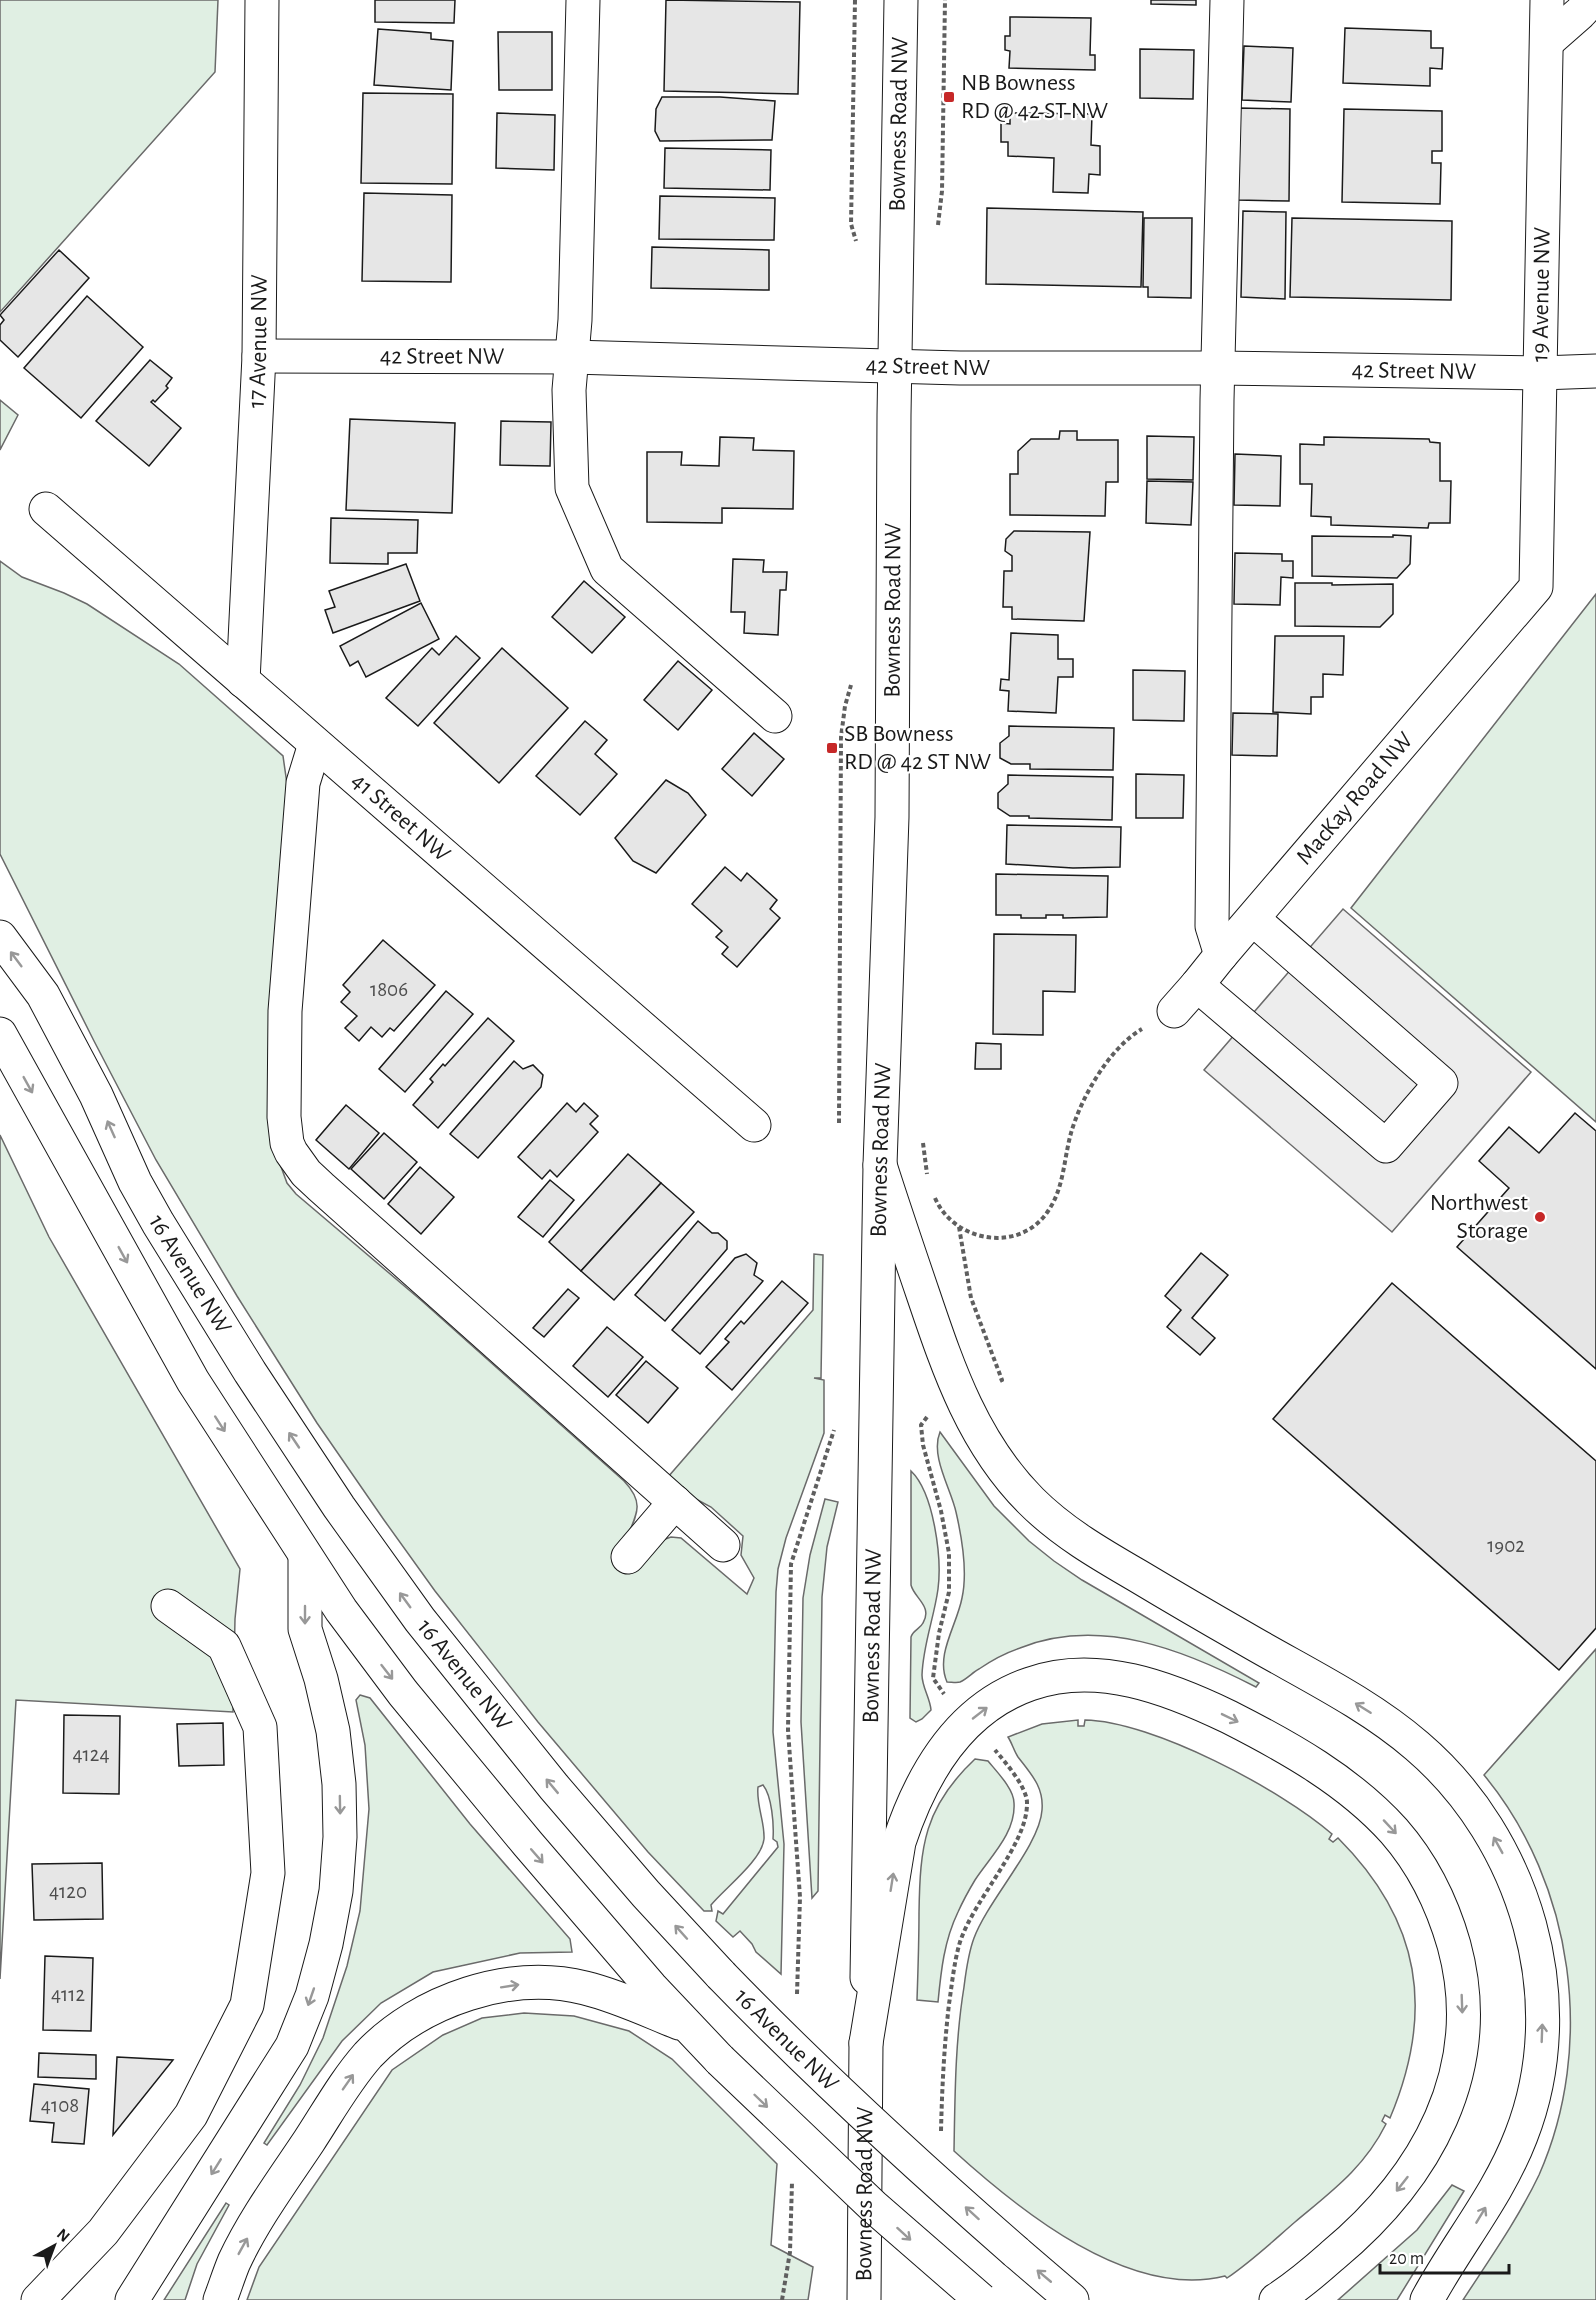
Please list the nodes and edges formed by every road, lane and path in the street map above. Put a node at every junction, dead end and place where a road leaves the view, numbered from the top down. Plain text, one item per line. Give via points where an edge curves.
1 (262, 0) edge
2 (582, 0) edge
3 (855, 0) edge
4 (901, 0) edge
5 (945, 0) edge
6 (1227, 0) edge
7 (1547, 0) edge
8 (1592, 0) edge
9 (1547, 42) junction
10 (937, 227) dead end
11 (858, 246) dead end
12 (259, 356) junction
13 (572, 357) junction
14 (896, 367) junction
15 (1217, 368) junction
16 (1596, 371) edge
17 (1541, 373) junction
18 (46, 509) dead end
19 (1536, 587) joint
20 (243, 681) junction
21 (775, 716) dead end
22 (315, 744) junction
23 (840, 828) dead end
24 (1253, 919) junction
25 (0, 937) edge
26 (1221, 955) junction
27 (1197, 986) junction
28 (1174, 1011) joint
29 (0, 1034) edge
30 (754, 1125) dead end
31 (839, 1128) dead end
32 (923, 1140) dead end
33 (880, 1166) junction
34 (928, 1183) dead end
35 (932, 1192) dead end
36 (958, 1227) junction
37 (991, 1384) dead end
38 (930, 1414) dead end
39 (835, 1429) dead end
40 (675, 1502) junction
41 (723, 1545) dead end
42 (304, 1556) junction
43 (628, 1557) dead end
44 (168, 1606) dead end
45 (943, 1693) dead end
46 (996, 1752) dead end
47 (800, 1897) dead end
48 (688, 2027) junction
49 (866, 2043) junction
50 (942, 2062) dead end
51 (790, 2252) dead end
52 (38, 2300) edge
53 (132, 2300) edge
54 (220, 2300) edge
55 (782, 2300) edge
56 (864, 2300) edge
57 (981, 2300) edge
58 (1072, 2300) edge
59 (1276, 2300) edge
60 (1427, 2300) edge

1 - 12 main road, 17 Avenue NW
2 - 13 main road
3 - 11 path via 851,224
4 - 14 main road, Bowness Road NW
5 - 10 path via 942,191
6 - 15 main road
7 - 9 main road, 19 Avenue NW
8 - 9 main road
9 - 17 main road, 19 Avenue NW
12 - 13 main road, 42 Street NW
12 - 20 main road, 17 Avenue NW
13 - 14 main road, 42 Street NW
13 - 21 main road via 572,488 607,569
14 - 15 main road, 42 Street NW
14 - 33 main road, Bowness Road NW via 892,817
15 - 17 main road, 42 Street NW
15 - 26 main road via 1212,926
16 - 17 main road, 42 Street NW
17 - 19 main road, 19 Avenue NW
18 - 20 main road, 41 Street NW
19 - 24 main road, MacKay Road NW
20 - 22 main road, 41 Street NW
22 - 30 main road, 41 Street NW
22 - 40 main road via 303,783 286,1000 284,1117 291,1152 321,1187
23 - 31 path
24 - 26 main road, MacKay Road NW
24 - 27 main road via 1441,1083 1386,1146
58 -> 25 main road, 16 Avenue NW, bridge via 906,2155 721,1975 531,1760 420,1620 339,1507 184,1267 135,1182 96,1095 43,995
26 - 27 main road, MacKay Road NW
27 - 28 main road, MacKay Road NW
28 - 36 path via 1133,1034 1090,1088 1071,1133 1063,1174 1050,1209 1031,1228 1008,1238 981,1236
29 -> 42 main road, 16 Avenue NW via 193,1381
32 - 34 path
33 - 49 main road, Bowness Road NW
60 -> 33 main road via 1512,2159 1536,2083 1542,2033 1540,1972 1531,1926 1504,1857 1457,1785 1401,1733 1071,1535 1029,1499 994,1457 967,1411
35 - 36 path via 940,1211
36 - 37 path via 971,1298 1002,1380
38 - 45 path via 921,1425 922,1445 949,1553 949,1593 933,1678
39 - 47 path via 791,1564 788,1730
40 - 41 main road
40 - 43 main road
42 -> 48 main road, 16 Avenue NW via 366,1644 450,1750 611,1942
42 -> 53 main road via 305,1629 333,1731 339,1784 336,1891 326,1944 312,1996 292,2046
44 - 52 main road via 224,1646 260,1727 268,1873 247,2005 191,2115 103,2232
46 - 50 path via 1015,1776 1028,1802 1023,1830 975,1908 960,1942
54 -> 48 main road via 234,2261 256,2222 349,2080 392,2033 418,2015 477,1991 540,1983 588,1988
48 -> 57 main road, 16 Avenue NW, bridge via 873,2206
49 - 56 main road, Bowness Road NW
49 -> 59 main road via 899,1842 908,1816 950,1741 1001,1698 1034,1682 1066,1676 1124,1679 1199,1703 1274,1740 1321,1769 1359,1797 1393,1830 1437,1897 1459,1969 1463,2006 1461,2044 1448,2105 1407,2178 1356,2236
51 - 55 path

